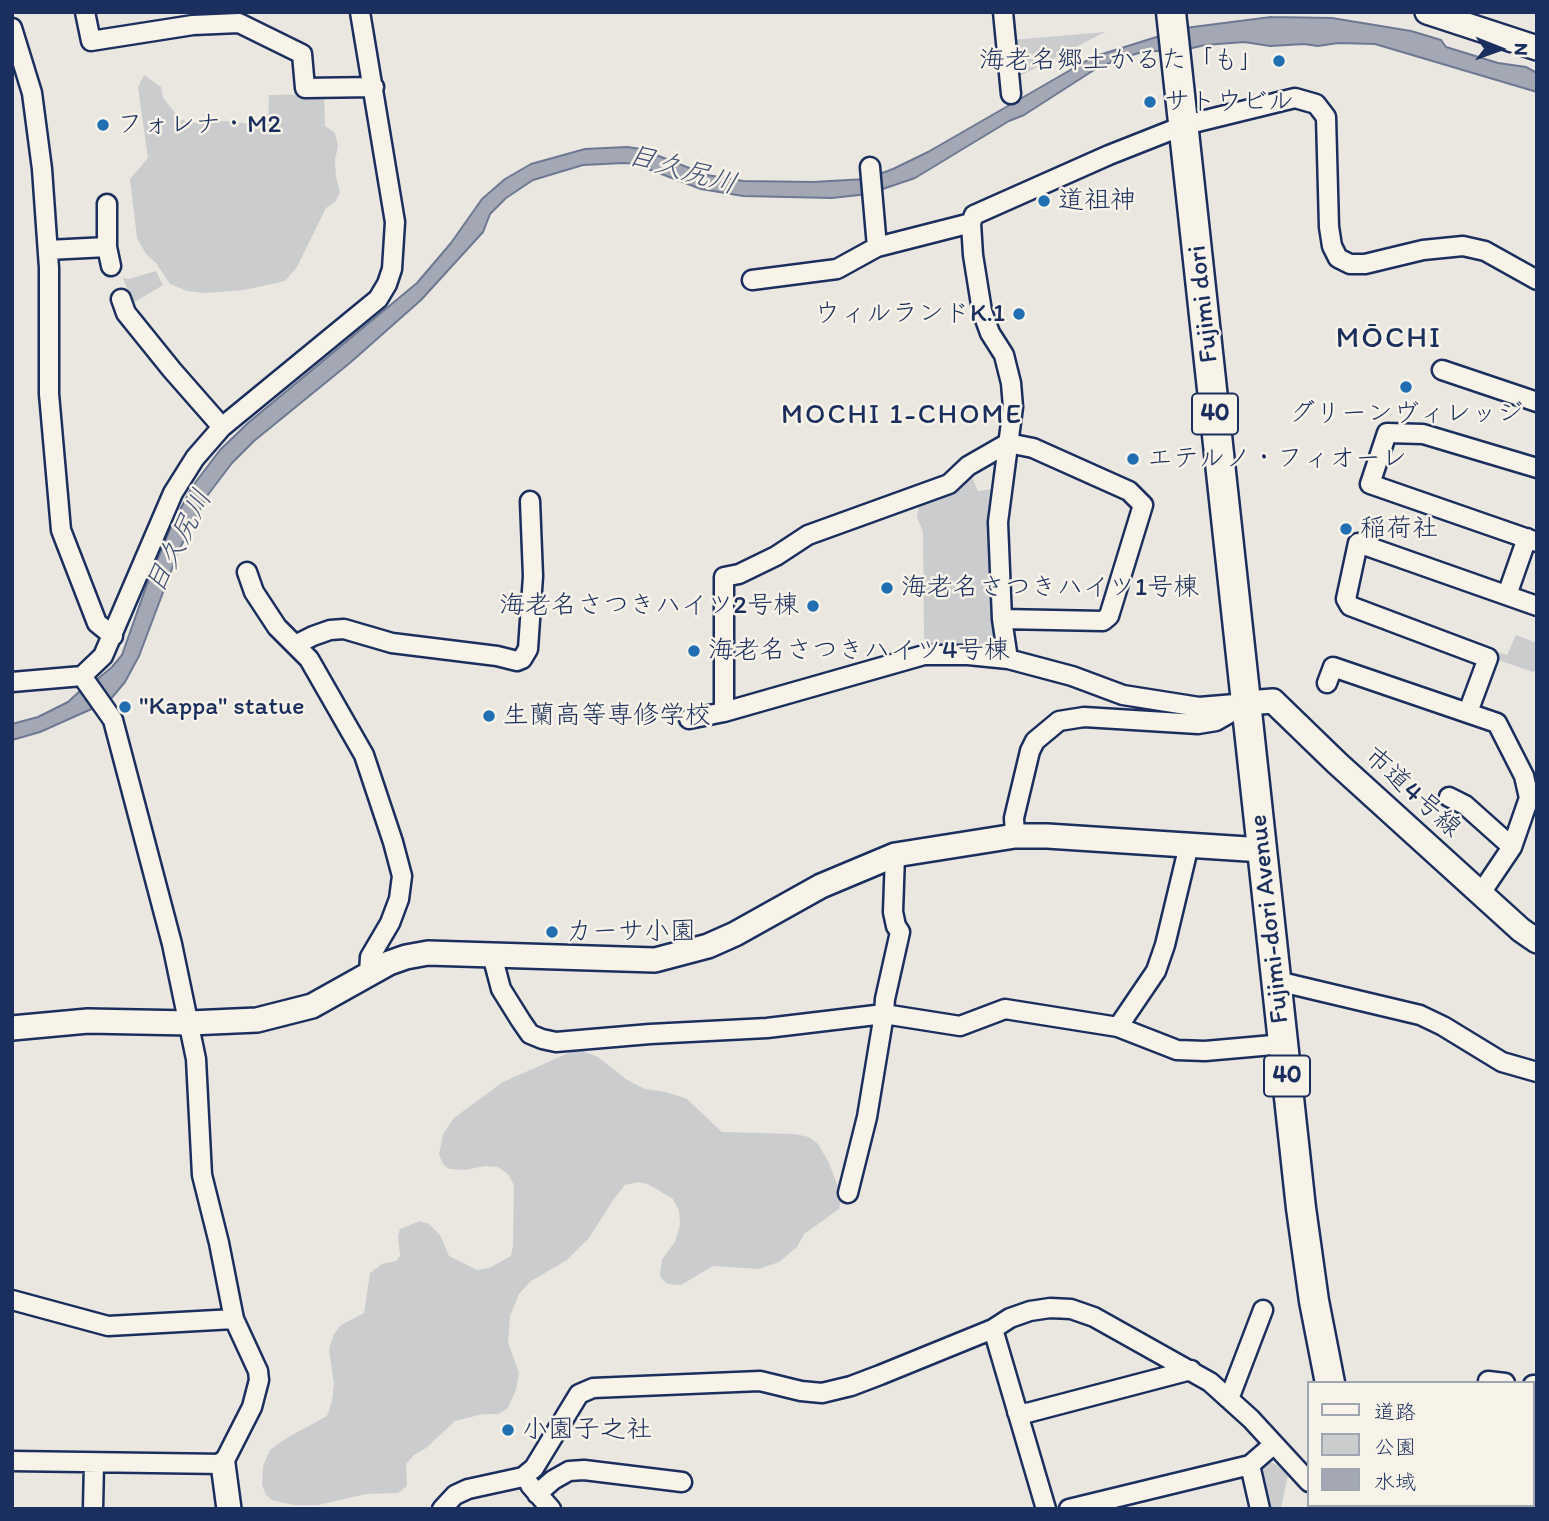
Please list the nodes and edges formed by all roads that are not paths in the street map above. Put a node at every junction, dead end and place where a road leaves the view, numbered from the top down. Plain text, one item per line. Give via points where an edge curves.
1 (85, 12) edge
2 (360, 12) edge
3 (1003, 12) edge
4 (1439, 14) edge
5 (1172, 18) edge
6 (12, 28) edge
7 (1537, 48) edge
8 (374, 87) junction
9 (1011, 94) dead end
10 (1185, 125) junction
11 (870, 167) dead end
12 (107, 204) dead end
13 (971, 223) junction
14 (107, 247) junction
15 (877, 247) junction
16 (48, 250) junction
17 (111, 266) dead end
18 (752, 280) dead end
19 (1537, 280) edge
20 (121, 299) dead end
21 (1442, 370) dead end
22 (1536, 410) edge
23 (222, 427) junction
24 (1008, 443) junction
25 (1537, 468) edge
26 (530, 501) dead end
27 (1532, 540) edge
28 (247, 572) dead end
29 (1507, 596) junction
30 (1537, 606) edge
31 (1002, 619) junction
32 (113, 636) junction
33 (295, 645) junction
34 (1009, 659) junction
35 (84, 679) junction
36 (12, 682) edge
37 (1327, 683) dead end
38 (1247, 703) junction
39 (723, 712) junction
40 (1468, 712) junction
41 (689, 719) dead end
42 (1449, 797) dead end
43 (1015, 836) junction
44 (1189, 845) junction
45 (1512, 847) junction
46 (1262, 850) junction
47 (895, 855) junction
48 (1481, 892) junction
49 (1537, 941) edge
50 (492, 955) junction
51 (369, 974) junction
52 (1277, 981) junction
53 (884, 1014) junction
54 (190, 1023) junction
55 (1118, 1027) junction
56 (12, 1028) edge
57 (1284, 1044) junction
58 (1537, 1072) edge
59 (848, 1193) dead end
60 (12, 1300) edge
61 (1263, 1310) dead end
62 (234, 1319) junction
63 (993, 1329) junction
64 (1191, 1370) junction
65 (1330, 1381) edge
66 (1229, 1399) junction
67 (1017, 1412) junction
68 (1273, 1445) junction
69 (12, 1461) edge
70 (94, 1463) junction
71 (223, 1464) junction
72 (1250, 1465) junction
73 (523, 1477) junction
74 (1308, 1481) edge
75 (682, 1482) dead end
76 (537, 1493) junction
77 (93, 1509) edge
78 (229, 1509) edge
79 (442, 1509) edge
80 (551, 1509) edge
81 (1046, 1509) edge
82 (1069, 1509) edge
83 (1260, 1509) edge

1 - 8 street via 91,41 193,25 239,23 302,54 305,88
2 - 8 street
3 - 9 street
4 - 7 street
5 - 10 main road, Fujimi dori / 40
6 - 16 street via 32,93
8 - 23 street via 395,222 387,284 377,299
10 - 13 street via 974,215
10 - 19 street via 1284,99 1311,102 1326,117 1329,227 1338,258 1365,264 1463,246 1492,254
10 - 38 main road, Fujimi dori / 40
11 - 15 street
12 - 14 street
13 - 15 street
13 - 24 street via 982,311 1011,378
14 - 16 street
14 - 17 street
15 - 18 street via 837,268
16 - 32 street via 48,394 61,530 97,623
20 - 23 street via 126,313
21 - 22 street
23 - 32 street via 173,493
24 - 31 street via 998,522
24 - 31 street via 1033,448 1129,491 1143,505 1109,616 1103,621
24 - 39 street via 968,466 949,484 808,535 776,556 724,577
25 - 27 street via 1423,434 1387,433 1370,484
26 - 33 street via 533,576 528,649 522,659 392,643 344,629
27 - 29 street
28 - 33 street via 277,627
29 - 30 street
29 - 40 street via 1358,542 1346,599 1350,606 1488,658
31 - 34 street
32 - 35 street
33 - 51 street via 309,659 364,755 402,876 399,899 370,957
34 - 38 street via 1123,695 1199,707
34 - 39 street via 924,655
35 - 36 street
35 - 54 street via 113,720
37 - 40 street via 1333,667
38 - 43 street via 1216,721 1198,724 1084,717 1059,721 1042,733 1030,751 1014,818
38 - 46 main road, Fujimi-dori Avenue / 40
38 - 48 street, 市道4号線 via 1273,701
39 - 41 street
40 - 45 street via 1497,723 1524,776 1529,798
42 - 45 street via 1465,805
43 - 44 street
43 - 47 street
44 - 46 street
44 - 55 street via 1156,971
45 - 48 street
46 - 52 main road, Fujimi-dori Avenue / 40
47 - 50 street via 821,886 735,934 682,954 655,960
47 - 53 street via 893,912 900,932
48 - 49 street, 市道4号線
50 - 51 street via 428,953 406,957
50 - 53 street via 501,989 530,1034 556,1042 767,1028
51 - 54 street via 312,1006 287,1013 257,1020
52 - 57 main road, Fujimi-dori Avenue / 40
52 - 58 street via 1420,1015 1503,1062
53 - 55 street via 960,1026 1005,1009
53 - 59 street via 867,1117
54 - 56 street via 88,1021
54 - 62 street via 202,1175
55 - 57 street via 1177,1050
57 - 65 main road, 40 via 1301,1208
60 - 62 street via 108,1326
61 - 66 street
62 - 71 street via 259,1380 252,1407
63 - 64 street via 1030,1311 1071,1309
63 - 67 street
63 - 73 street via 851,1387 822,1393 760,1381 593,1388 579,1394 534,1468
64 - 66 street
64 - 67 street
66 - 68 street
67 - 81 street
68 - 72 street
68 - 74 street
69 - 70 street
70 - 71 street
70 - 77 street
71 - 78 street
72 - 82 street
72 - 83 street
73 - 76 street
73 - 79 street via 462,1492
75 - 76 street via 569,1471
76 - 80 street

